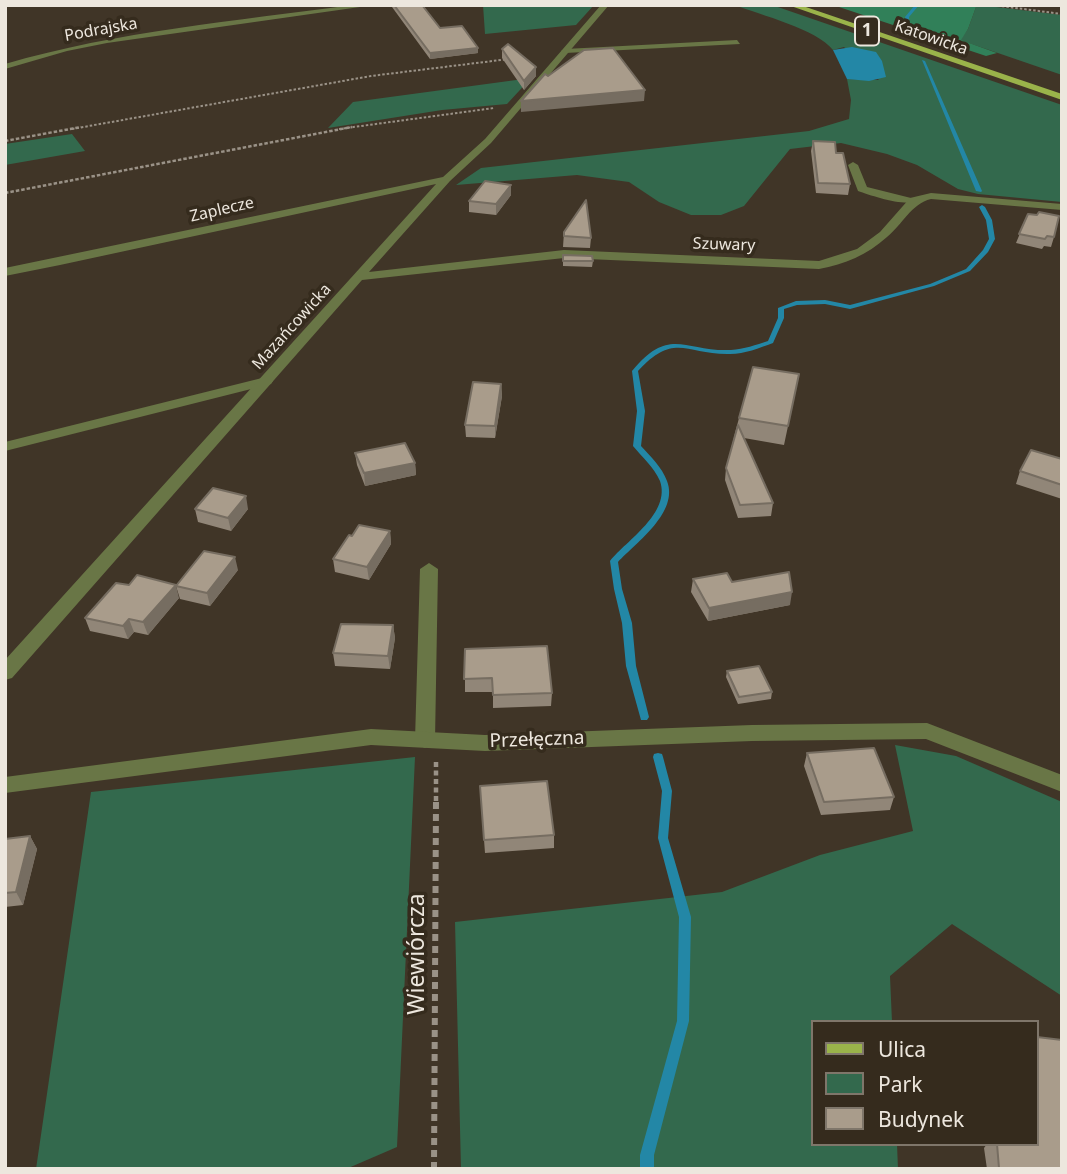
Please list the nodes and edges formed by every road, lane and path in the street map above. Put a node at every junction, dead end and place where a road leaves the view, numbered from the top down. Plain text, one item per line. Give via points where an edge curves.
1 (370, 5) edge
2 (605, 5) edge
3 (792, 5) edge
4 (993, 5) edge
5 (1062, 14) edge
6 (737, 42) dead end
7 (565, 51) junction
8 (509, 59) edge
9 (5, 67) edge
10 (1062, 97) edge
11 (518, 106) junction
12 (5, 141) edge
13 (853, 164) dead end
14 (446, 179) junction
15 (5, 193) edge
16 (914, 200) junction
17 (1062, 207) edge
18 (5, 272) edge
19 (360, 276) junction
20 (266, 381) junction
21 (5, 447) edge
22 (429, 569) dead end
23 (5, 673) edge
24 (431, 740) junction
25 (1062, 783) edge
26 (5, 785) edge
27 (434, 1169) edge

1 - 9 street, Podrajska via 107,41
2 - 7 street, Mazańcowicka
3 - 10 main road, Katowicka / 1
4 - 5 path
6 - 7 street
7 - 11 street, Mazańcowicka
8 - 12 path via 371,76
11 - 14 street, Mazańcowicka
11 - 15 path via 333,130
13 - 16 street via 862,189
14 - 18 street, Zaplecze
14 - 19 street, Mazańcowicka
16 - 17 street via 931,196
16 - 19 street, Szuwary via 874,243 840,263 564,254
19 - 20 street, Mazańcowicka
20 - 21 street
20 - 23 street, Mazańcowicka
22 - 24 street
24 - 25 street, Przełęczna via 485,743 927,731
24 - 26 street, Przełęczna via 371,737
24 - 27 path, Wiewiórcza

